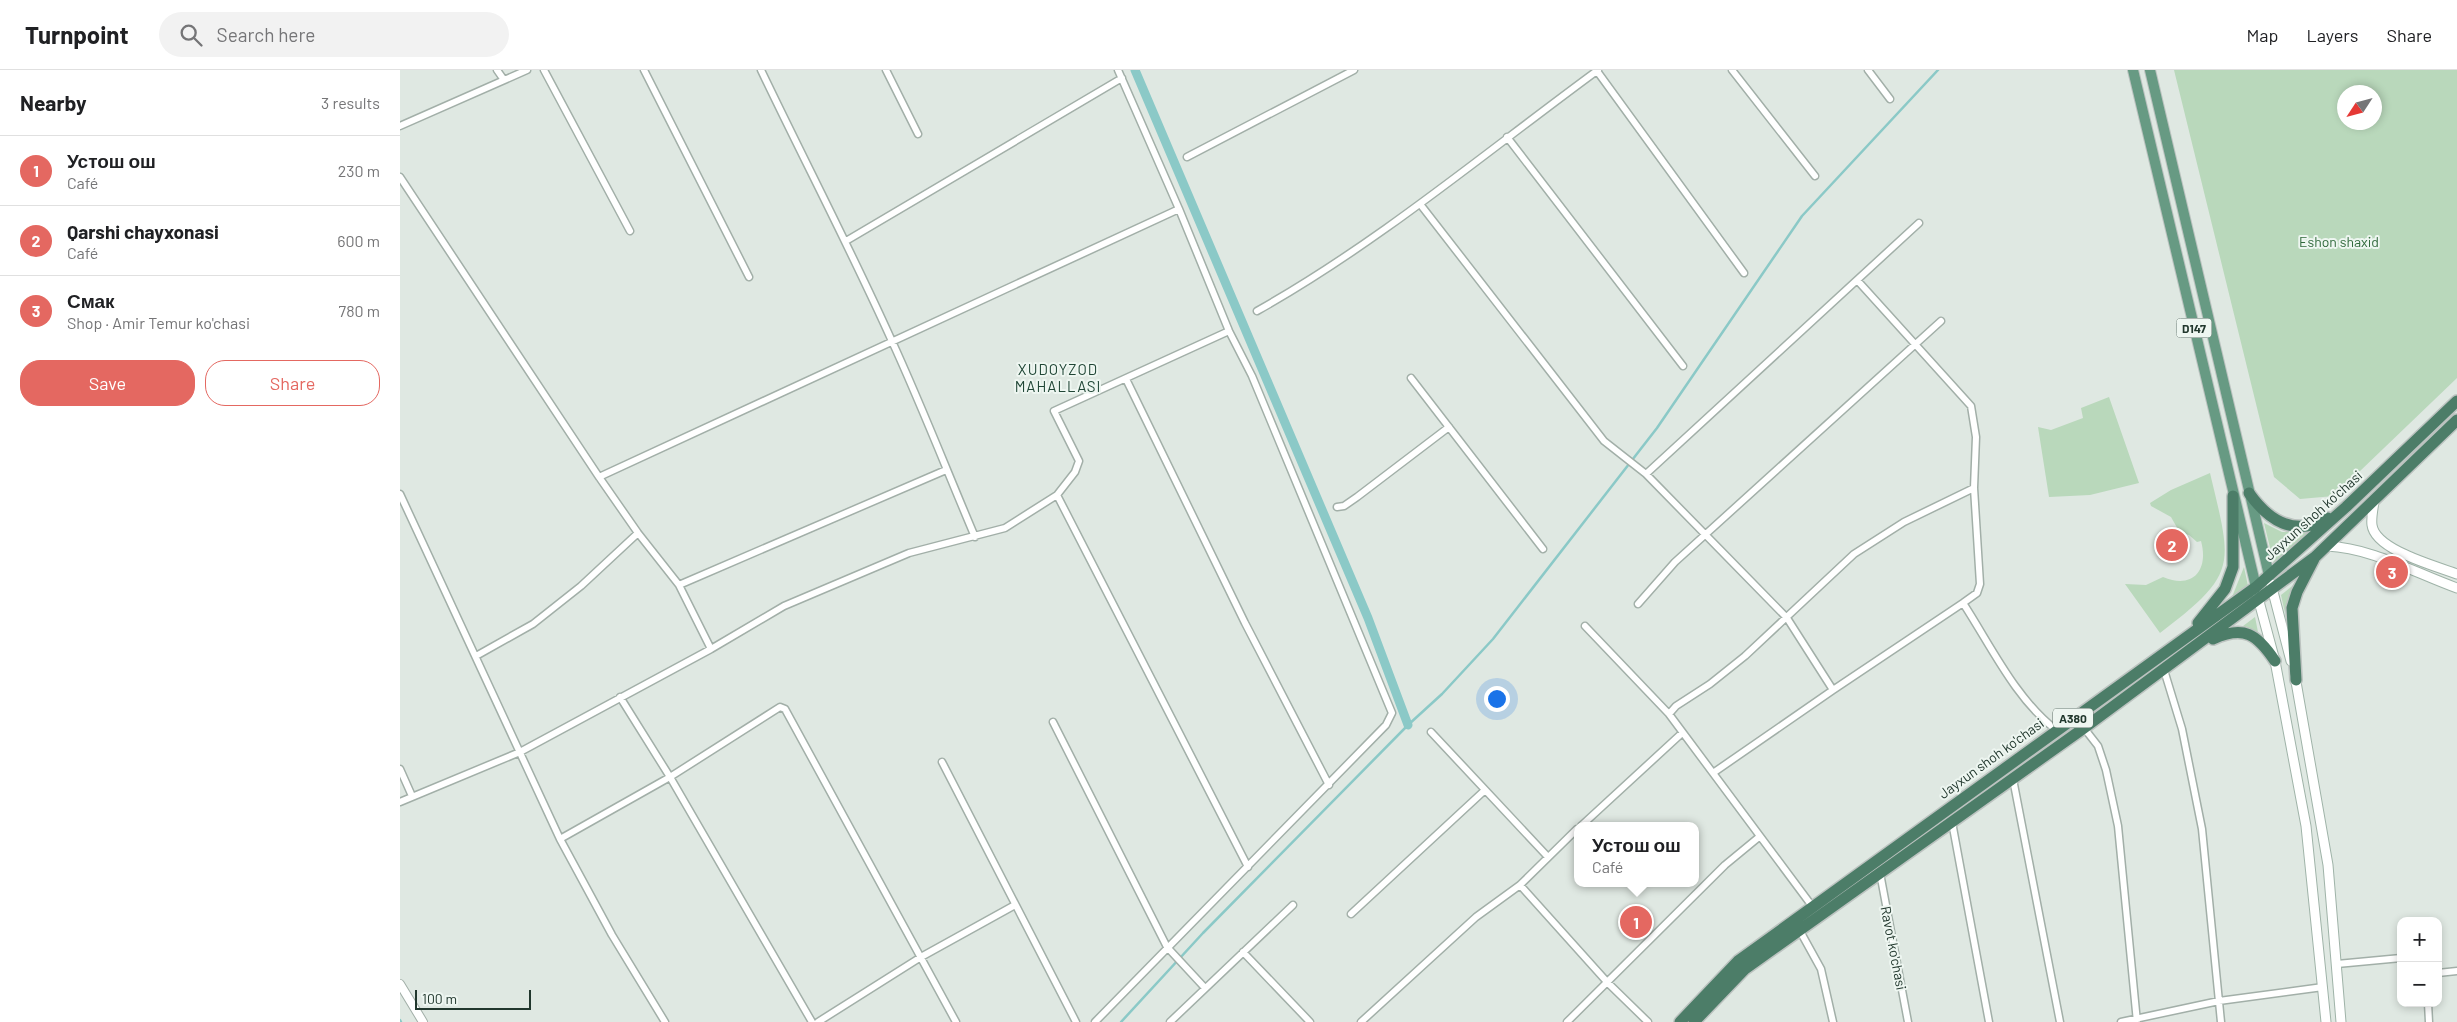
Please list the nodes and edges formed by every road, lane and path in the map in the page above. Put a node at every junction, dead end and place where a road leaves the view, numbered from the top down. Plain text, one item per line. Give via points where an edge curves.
1 (497, 70) edge
2 (527, 70) edge
3 (544, 70) edge
4 (644, 70) edge
5 (761, 70) edge
6 (886, 70) edge
7 (1118, 70) edge
8 (1354, 70) edge
9 (1732, 70) edge
10 (1868, 70) edge
11 (2133, 70) edge
12 (2150, 70) edge
13 (1597, 71) edge
14 (1122, 78) junction
15 (504, 80) junction
16 (1890, 100) dead end
17 (400, 126) edge
18 (918, 134) dead end
19 (1507, 137) junction
20 (1188, 157) dead end
21 (1815, 176) dead end
22 (400, 177) edge
23 (1420, 204) junction
24 (1179, 209) junction
25 (1919, 223) dead end
26 (630, 231) dead end
27 (846, 241) junction
28 (1744, 273) dead end
29 (749, 277) dead end
30 (1857, 280) junction
31 (1257, 311) dead end
32 (1941, 320) dead end
33 (1229, 331) junction
34 (892, 340) junction
35 (1914, 344) junction
36 (1683, 366) dead end
37 (1411, 378) dead end
38 (1126, 379) junction
39 (2457, 401) edge
40 (2457, 420) edge
41 (1448, 427) junction
42 (946, 470) junction
43 (1646, 474) junction
44 (599, 477) junction
45 (1974, 488) junction
46 (2249, 492) junction
47 (400, 494) edge
48 (1056, 495) junction
49 (2233, 496) junction
50 (2374, 502) junction
51 (2346, 506) junction
52 (1337, 508) dead end
53 (638, 534) junction
54 (1706, 534) junction
55 (975, 537) junction
56 (2327, 546) junction
57 (1544, 549) dead end
58 (2315, 557) junction
59 (2457, 574) edge
60 (2269, 575) junction
61 (679, 585) junction
62 (2256, 587) junction
63 (2457, 588) edge
64 (2273, 589) junction
65 (2258, 601) junction
66 (1963, 603) junction
67 (1638, 604) dead end
68 (1786, 618) junction
69 (1585, 626) dead end
70 (2188, 635) junction
71 (2195, 647) junction
72 (711, 649) junction
73 (476, 656) junction
74 (2275, 661) junction
75 (2164, 670) junction
76 (2296, 680) junction
77 (1833, 690) junction
78 (620, 697) junction
79 (1669, 714) junction
80 (1053, 722) dead end
81 (2084, 728) junction
82 (2056, 730) junction
83 (1432, 732) dead end
84 (1682, 734) junction
85 (520, 752) junction
86 (942, 762) dead end
87 (400, 769) edge
88 (1713, 773) junction
89 (670, 777) junction
90 (2013, 779) junction
91 (1329, 785) junction
92 (1485, 790) junction
93 (412, 796) junction
94 (400, 802) edge
95 (1585, 822) edge
96 (1952, 822) junction
97 (1574, 832) edge
98 (1759, 837) junction
99 (560, 838) junction
100 (1548, 857) junction
101 (1248, 867) junction
102 (1880, 873) junction
103 (1520, 885) junction
104 (1015, 905) junction
105 (1293, 905) dead end
106 (1812, 906) junction
107 (1351, 914) dead end
108 (1800, 930) junction
109 (1167, 947) junction
110 (1244, 952) junction
111 (921, 957) junction
112 (2397, 958) edge
113 (2337, 964) junction
114 (2457, 971) edge
115 (2442, 973) edge
116 (1608, 983) junction
117 (400, 984) edge
118 (2323, 987) junction
119 (1205, 988) junction
120 (2219, 1001) junction
121 (2428, 1007) edge
122 (2137, 1020) edge
123 (423, 1022) edge
124 (665, 1022) edge
125 (812, 1022) edge
126 (818, 1022) edge
127 (956, 1022) edge
128 (1076, 1022) edge
129 (1095, 1022) edge
130 (1170, 1022) edge
131 (1310, 1022) edge
132 (1361, 1022) edge
133 (1567, 1022) edge
134 (1648, 1022) edge
135 (1680, 1022) edge
136 (1694, 1022) edge
137 (1833, 1022) edge
138 (1908, 1022) edge
139 (1989, 1022) edge
140 (2060, 1022) edge
141 (2121, 1022) edge
142 (2221, 1022) edge
143 (2326, 1022) edge
144 (2341, 1022) edge
145 (2429, 1022) edge

1 - 15 street
2 - 15 street
3 - 26 street
4 - 29 street
5 - 27 street
6 - 18 street
7 - 14 street
8 - 20 street
9 - 21 street
10 - 16 street
11 - 49 main road, D147
12 - 46 main road, D147
13 - 19 street
13 - 28 street
14 - 24 street
14 - 27 street
15 - 17 street
19 - 23 street
19 - 36 street
22 - 44 street
23 - 31 street via 1296,289
23 - 43 street via 1604,441
24 - 33 street
24 - 34 street
25 - 30 street
27 - 34 street
30 - 35 street
30 - 43 street
32 - 35 street
33 - 38 street
33 - 91 street via 1252,376 1392,713 1386,725
34 - 42 street
34 - 44 street
35 - 45 street via 1971,406 1976,437
35 - 54 street
37 - 41 street
38 - 48 street via 1054,411 1079,461 1075,472
38 - 91 street
39 - 51 highway, Jayxun shoh ko'chasi / A380
40 - 50 highway, Jayxun shoh ko'chasi / A380
41 - 52 street via 1357,497
41 - 57 street
42 - 55 street
42 - 61 street
43 - 54 street
44 - 53 street
45 - 66 street via 1980,584 1977,594
45 - 68 street via 1904,522 1854,554
46 - 51 highway via 2261,510 2276,522 2295,526 2319,523
46 - 60 main road, D147
47 - 73 street
48 - 55 street via 1005,528
48 - 101 street
49 - 62 main road, D147
49 - 70 highway via 2234,567 2225,589
50 - 56 highway, Jayxun shoh ko'chasi / A380
50 - 59 main road via 2372,526 2387,545
51 - 60 highway, Jayxun shoh ko'chasi / A380
53 - 61 street
53 - 73 street via 533,624
54 - 67 street via 1675,562
54 - 68 street
55 - 72 street via 909,553 784,606
56 - 58 highway, Jayxun shoh ko'chasi / A380
56 - 63 main road via 2371,555
58 - 64 highway, Jayxun shoh ko'chasi / A380
58 - 76 highway via 2292,608
60 - 62 highway, Jayxun shoh ko'chasi / A380
60 - 64 main road
61 - 72 street
62 - 65 main road
62 - 70 highway, Jayxun shoh ko'chasi / A380
64 - 65 highway, Jayxun shoh ko'chasi / A380
64 - 76 main road
65 - 71 highway, Jayxun shoh ko'chasi / A380
65 - 74 main road
66 - 77 street
66 - 82 street via 2024,699 2040,718
68 - 77 street
68 - 79 street via 1745,656
69 - 79 street
70 - 82 highway, Jayxun shoh ko'chasi / A380
71 - 74 highway via 2237,631 2262,642
71 - 75 highway, Jayxun shoh ko'chasi / A380
72 - 78 street
73 - 85 street
74 - 118 main road via 2306,826
75 - 81 highway, Jayxun shoh ko'chasi / A380
75 - 120 street via 2182,729 2202,829
76 - 113 main road via 2328,865
77 - 88 street
78 - 85 street
78 - 89 street
79 - 84 street
80 - 109 street
81 - 90 highway, Jayxun shoh ko'chasi / A380
81 - 122 street via 2098,746 2118,826
82 - 106 highway, Jayxun shoh ko'chasi / A380
83 - 92 street
84 - 88 street
84 - 95 street
85 - 93 street
85 - 99 street
86 - 104 street
87 - 93 street
88 - 98 street
89 - 99 street
89 - 111 street via 780,707 785,709
89 - 125 street
90 - 96 highway, Jayxun shoh ko'chasi / A380
90 - 140 street
91 - 101 street
92 - 100 street
92 - 107 street
93 - 94 street
96 - 102 highway, Jayxun shoh ko'chasi / A380
96 - 139 street
97 - 100 street
98 - 106 street
98 - 116 street via 1725,865
99 - 124 street via 612,935
100 - 103 street
101 - 109 street
102 - 108 highway, Jayxun shoh ko'chasi / A380
102 - 138 street, Ravot ko'chasi
103 - 116 street
103 - 132 street via 1476,917
104 - 111 street
104 - 128 street
105 - 110 street
106 - 135 highway, Jayxun shoh ko'chasi / A380 via 1738,961
108 - 136 highway, Jayxun shoh ko'chasi / A380 via 1746,969
108 - 137 street via 1822,970
109 - 119 street
109 - 129 street
110 - 119 street
110 - 131 street
111 - 126 street
111 - 127 street
112 - 113 street
113 - 144 main road
114 - 115 street
116 - 133 street
116 - 134 street
117 - 123 street
118 - 120 street
118 - 143 main road
119 - 130 street
120 - 122 street
120 - 142 street
121 - 145 street
122 - 141 street

